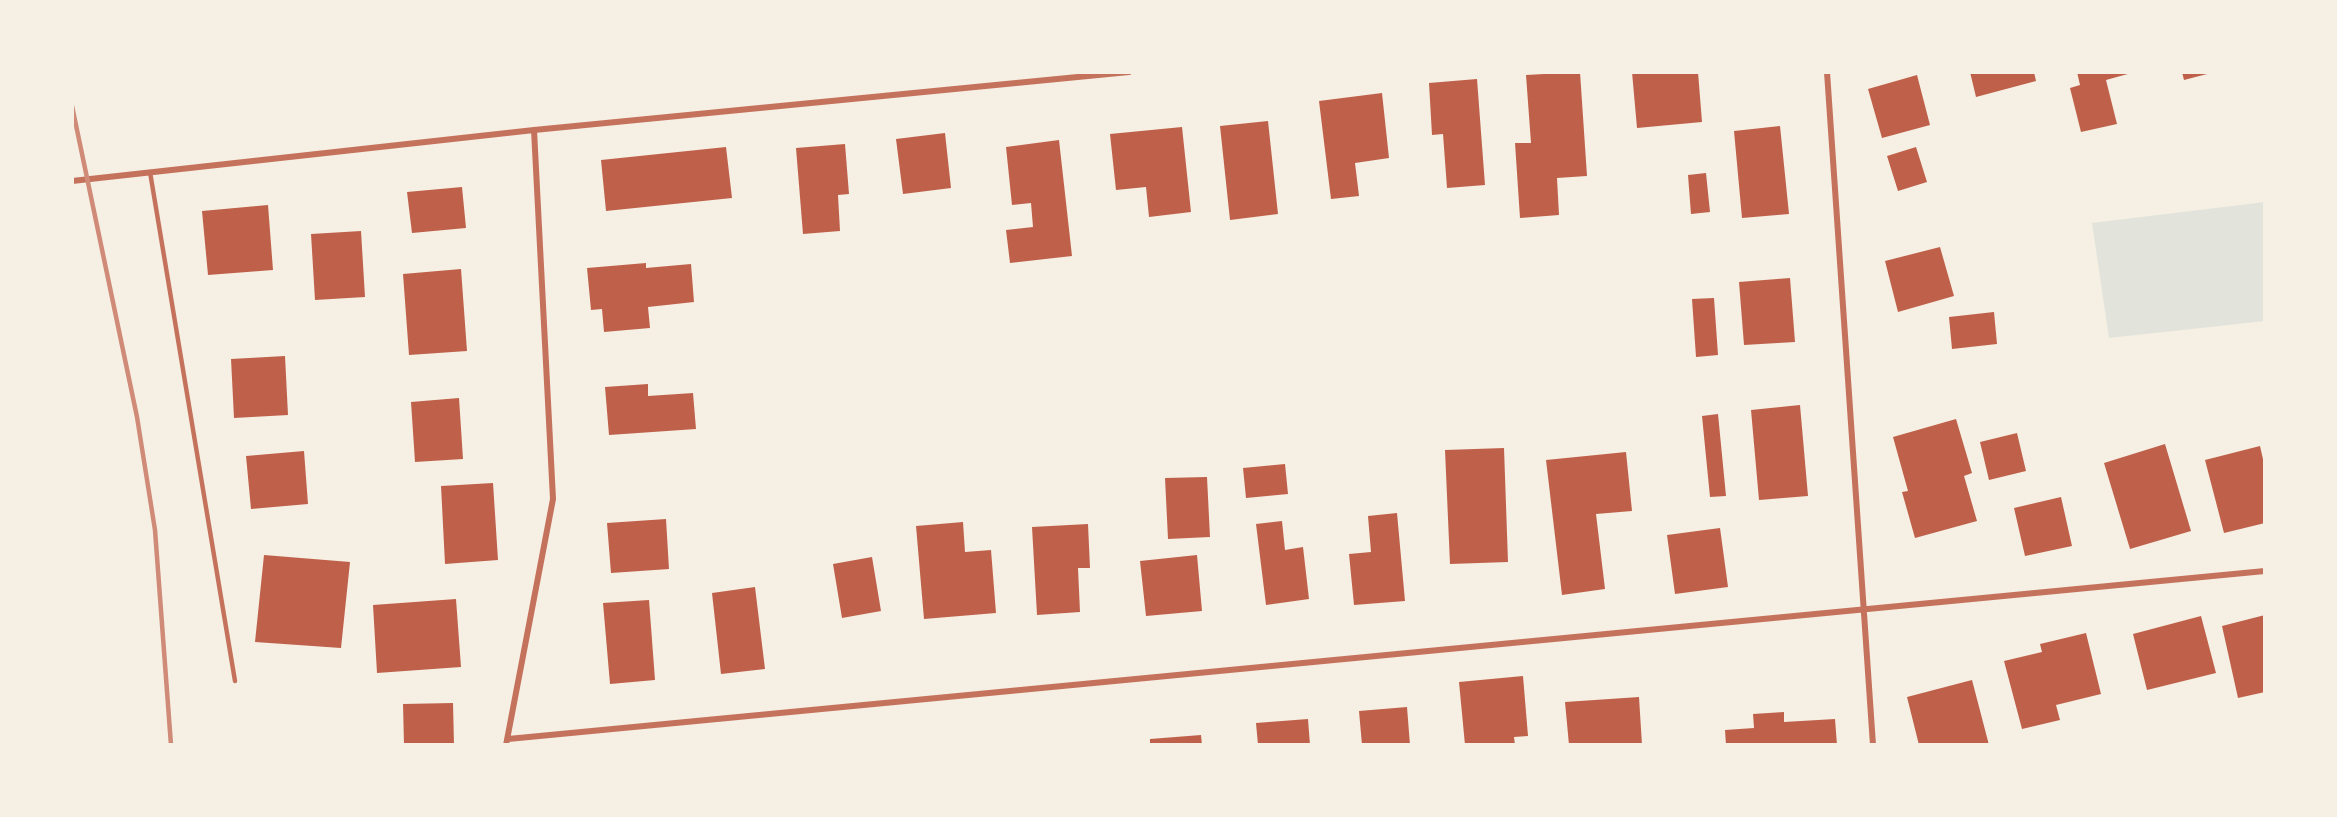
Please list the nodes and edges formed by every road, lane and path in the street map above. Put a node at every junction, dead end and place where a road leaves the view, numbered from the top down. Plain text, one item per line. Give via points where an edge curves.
1 (1130, 72) edge
2 (1827, 72) edge
3 (534, 130) junction
4 (150, 172) junction
5 (72, 181) edge
6 (2265, 571) edge
7 (1866, 610) junction
8 (235, 681) dead end
9 (507, 742) edge
10 (1874, 745) edge

1 - 3 street
2 - 7 street
3 - 4 street
3 - 9 street via 553,499
4 - 5 street
4 - 8 lane
6 - 7 street
7 - 9 street
7 - 10 street

